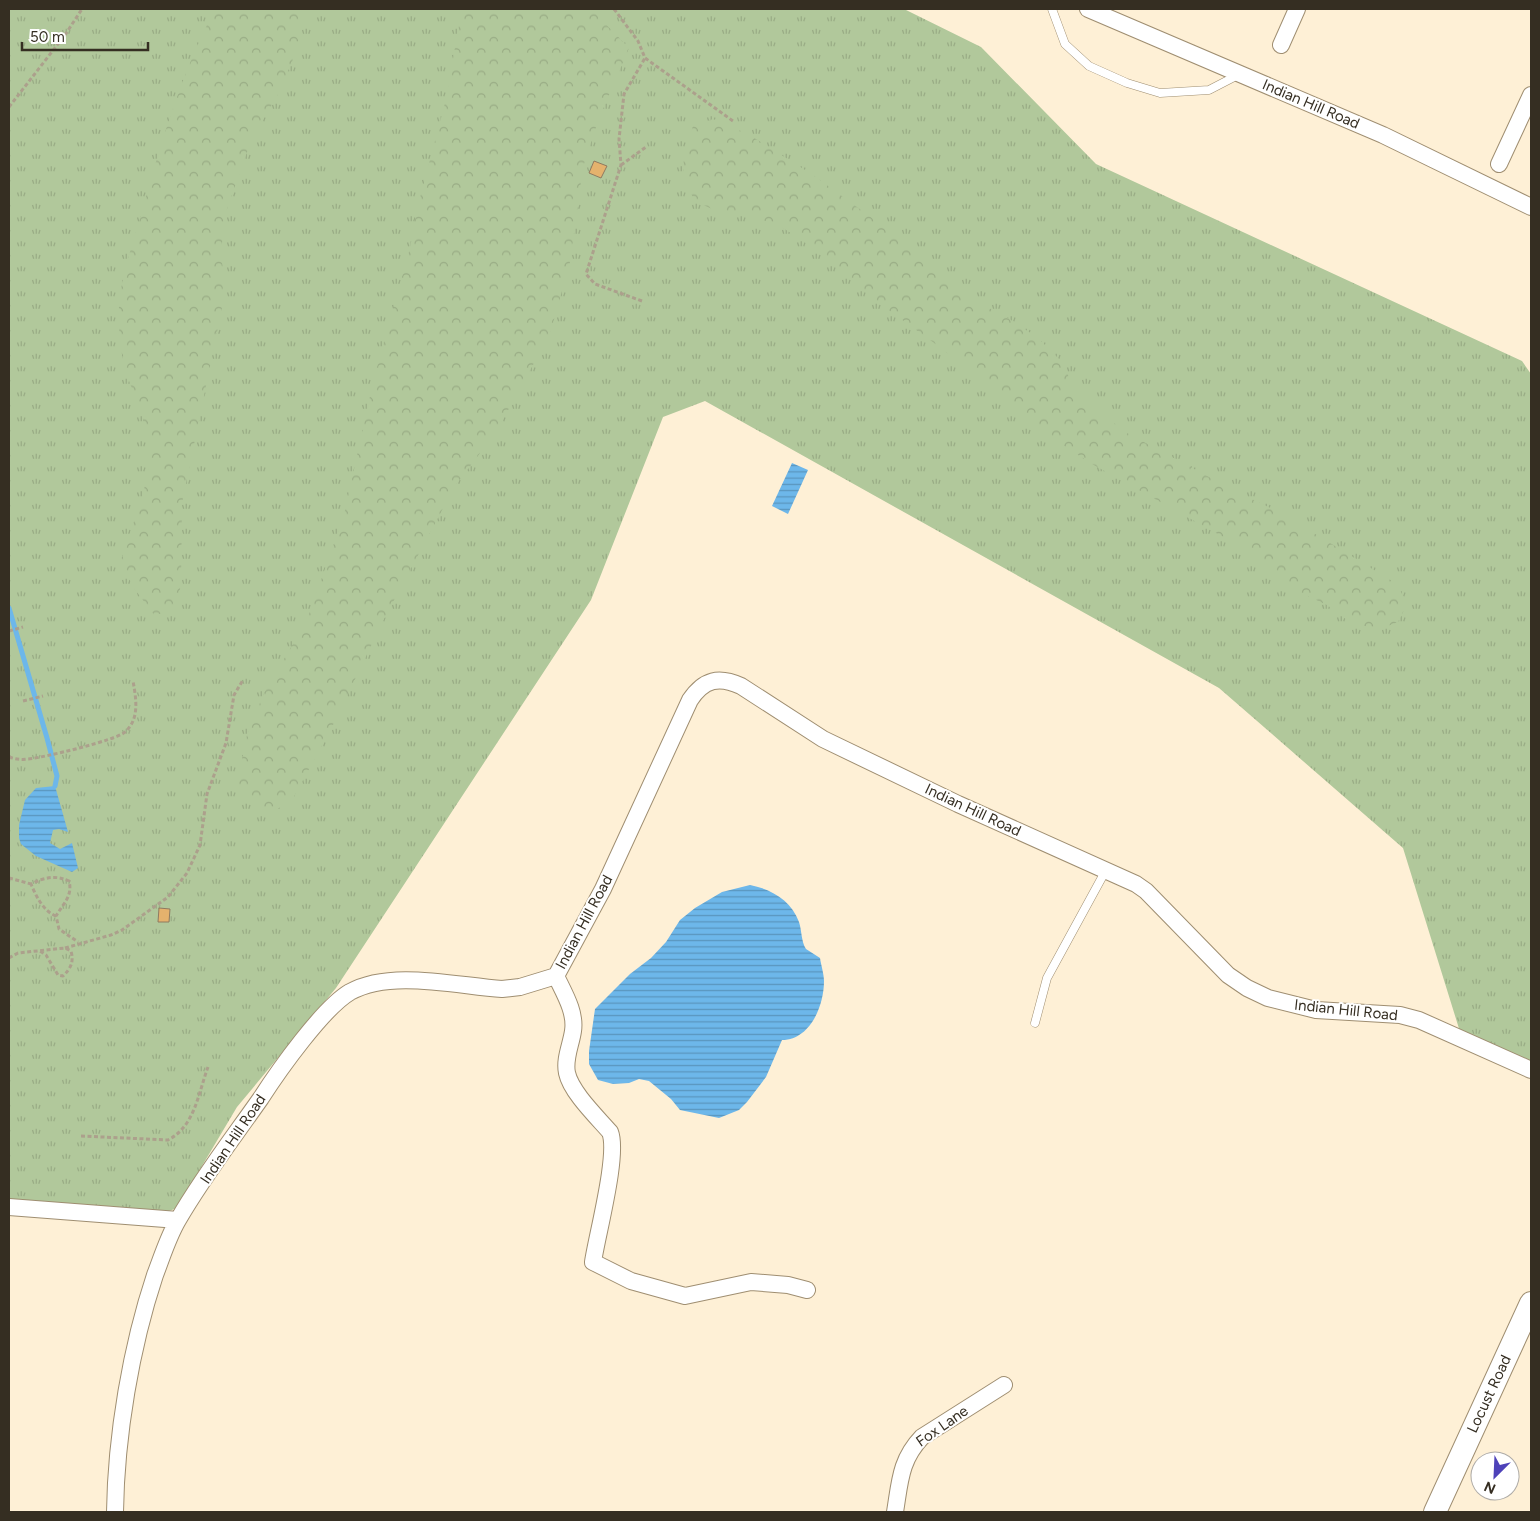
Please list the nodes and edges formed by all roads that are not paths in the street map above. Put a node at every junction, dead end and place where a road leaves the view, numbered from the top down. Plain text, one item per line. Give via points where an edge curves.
1 (1052, 9) edge
2 (1088, 9) edge
3 (1297, 9) edge
4 (1281, 44) dead end
5 (1240, 74) junction
6 (1531, 94) edge
7 (1499, 164) dead end
8 (1531, 207) edge
9 (1106, 870) junction
10 (556, 976) junction
11 (1035, 1023) dead end
12 (1531, 1070) edge
13 (9, 1207) edge
14 (178, 1220) junction
15 (807, 1290) dead end
16 (1531, 1303) edge
17 (1004, 1385) dead end
18 (115, 1512) edge
19 (895, 1512) edge
20 (1435, 1512) edge

1 - 5 lane via 1065,44 1089,66 1127,83 1160,93 1208,90
2 - 5 street, Indian Hill Road
3 - 4 street
5 - 8 street, Indian Hill Road via 1384,135
6 - 7 street
9 - 10 street, Indian Hill Road via 823,739 729,680 709,681 698,688 690,700 603,889
9 - 11 lane via 1046,978
9 - 12 street, Indian Hill Road via 1146,891 1246,988 1290,1006 1410,1017
10 - 14 street, Indian Hill Road via 502,989 395,980 350,992 333,1005 276,1076
10 - 15 street, Indian Hill Road via 573,1016 566,1061 571,1085 610,1132 612,1139 612,1158 593,1262 631,1281 685,1296 751,1282
13 - 14 street
14 - 18 street, Indian Hill Road via 164,1250 140,1321 120,1443
16 - 20 street, Locust Road
17 - 19 street, Fox Lane via 922,1437 912,1447 904,1460

